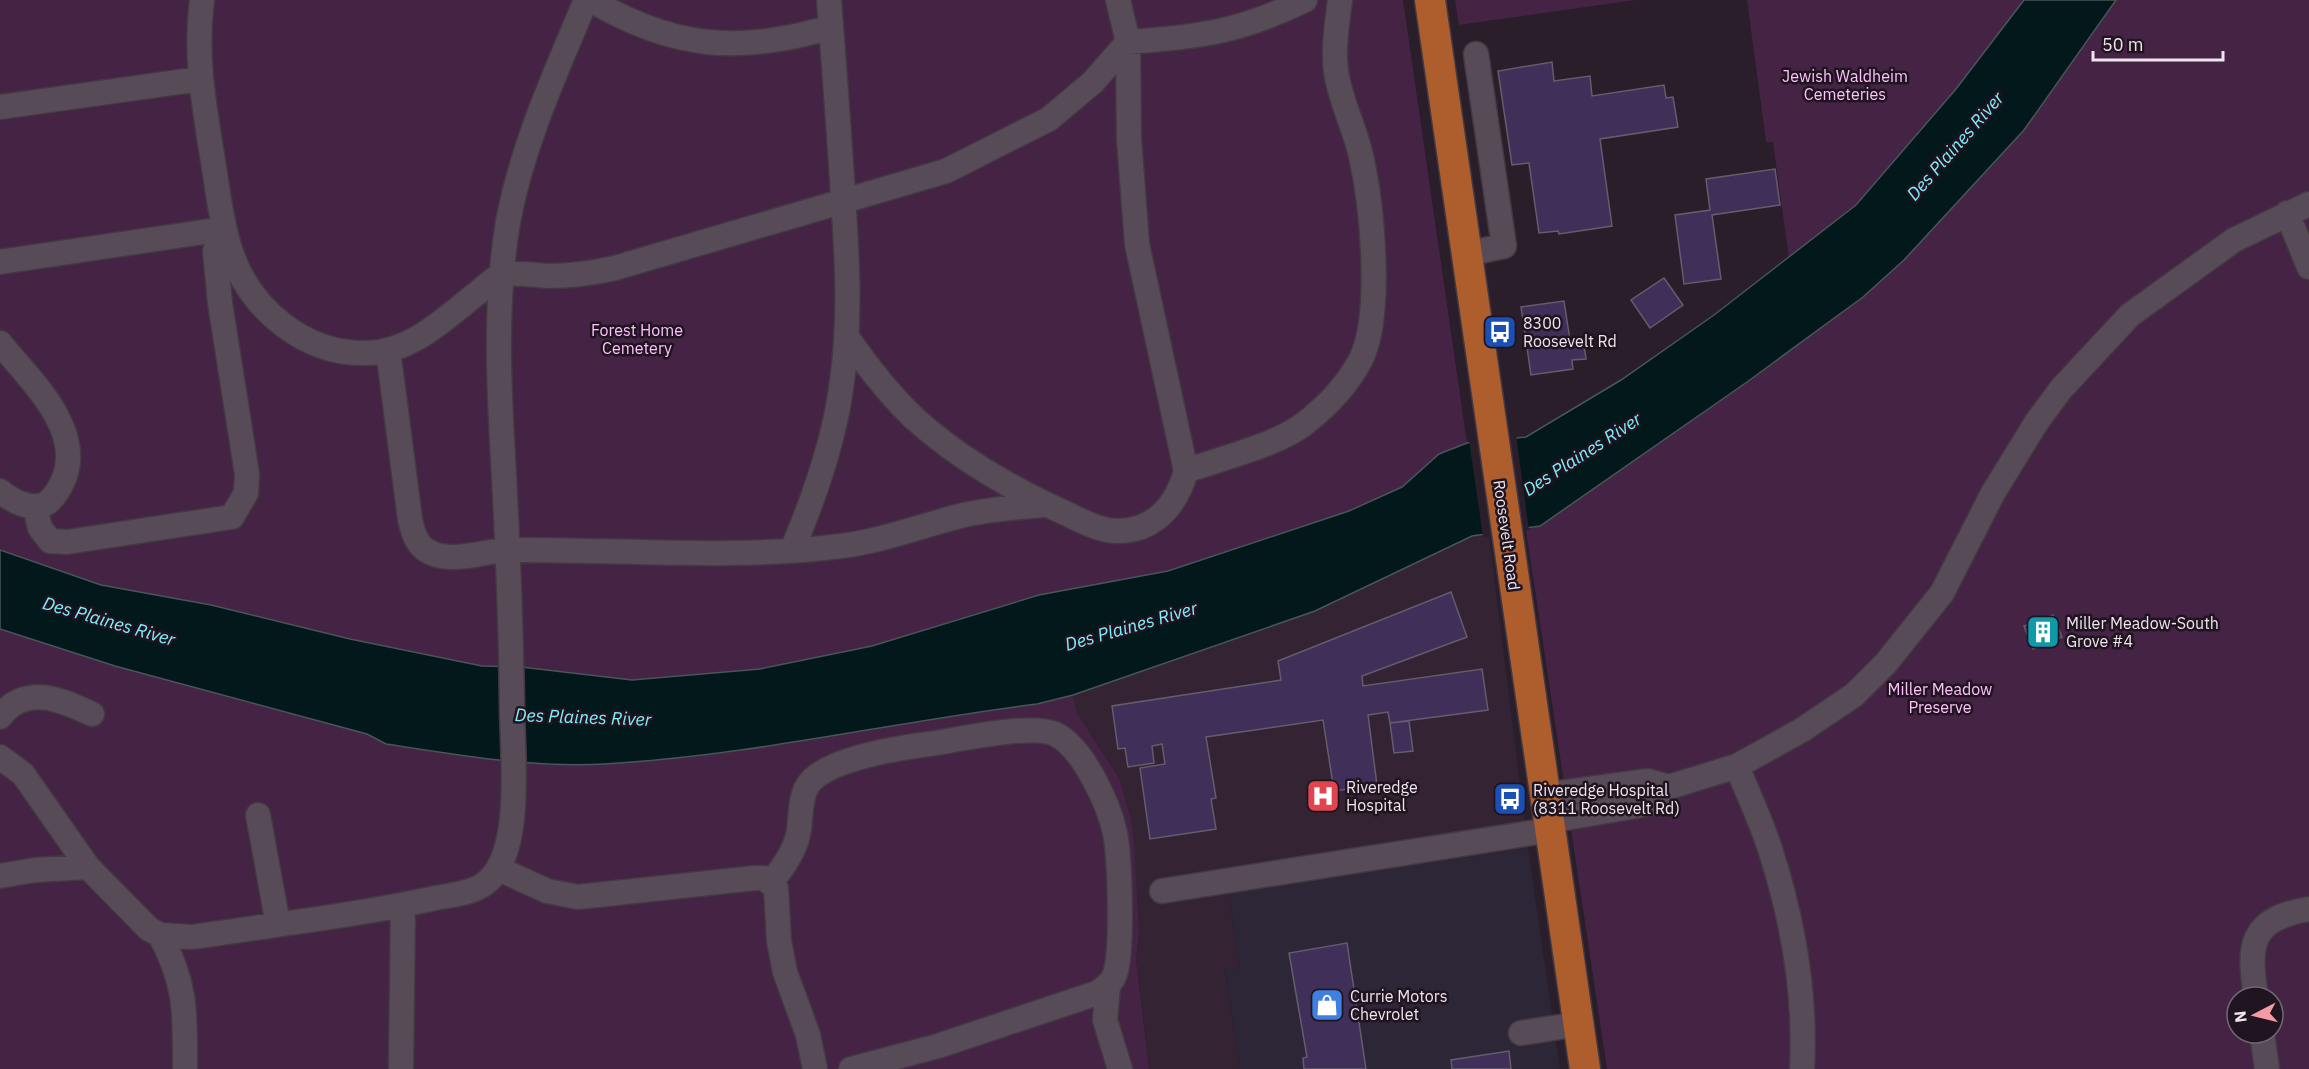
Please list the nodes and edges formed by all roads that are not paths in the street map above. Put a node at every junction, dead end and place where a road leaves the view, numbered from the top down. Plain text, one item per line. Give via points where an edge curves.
1 (202, 0) edge
2 (586, 0) edge
3 (591, 0) edge
4 (829, 0) edge
5 (1118, 0) edge
6 (1305, 0) edge
7 (1340, 0) edge
8 (1430, 0) edge
9 (831, 27) junction
10 (1128, 42) junction
11 (1476, 54) dead end
12 (200, 79) junction
13 (0, 108) edge
14 (844, 201) junction
15 (2298, 208) edge
16 (224, 229) junction
17 (1466, 254) junction
18 (0, 262) edge
19 (2309, 267) edge
20 (501, 275) junction
21 (847, 337) junction
22 (0, 343) edge
23 (388, 350) junction
24 (1186, 471) junction
25 (0, 491) edge
26 (1048, 505) junction
27 (35, 507) junction
28 (508, 550) junction
29 (792, 550) junction
30 (92, 714) dead end
31 (0, 717) edge
32 (0, 757) edge
33 (1737, 766) junction
34 (258, 815) dead end
35 (1548, 815) junction
36 (88, 867) junction
37 (499, 869) junction
38 (0, 876) edge
39 (771, 882) junction
40 (1162, 891) dead end
41 (403, 905) junction
42 (2309, 909) edge
43 (278, 924) junction
44 (160, 935) junction
45 (2255, 985) edge
46 (1108, 986) junction
47 (1579, 1024) junction
48 (1521, 1033) dead end
49 (2264, 1045) edge
50 (185, 1069) edge
51 (400, 1069) edge
52 (815, 1069) edge
53 (851, 1069) edge
54 (1120, 1069) edge
55 (1585, 1069) edge
56 (1802, 1069) edge
57 (2267, 1069) edge

1 - 12 lane
2 - 20 lane via 532,134 509,220
3 - 9 lane via 642,26 708,43 772,42
4 - 9 lane
5 - 10 lane
6 - 10 lane via 1226,32
7 - 24 lane via 1337,78 1360,154 1371,228 1373,285 1368,340 1347,382 1304,424
8 - 17 main road, Roosevelt Road
9 - 14 lane
10 - 14 lane via 1093,82 1028,132 946,171
10 - 24 lane via 1129,139 1137,244
11 - 17 lane via 1504,246
12 - 13 lane
12 - 16 lane
14 - 20 lane via 599,272
14 - 21 lane
15 - 19 lane
15 - 33 lane via 2235,240 2130,315 2061,389 2036,423 2002,476 1942,593 1886,663 1854,695
16 - 18 lane
16 - 23 lane via 231,254 250,292 298,336 333,350
16 - 27 lane via 215,252 247,474 246,493 232,517 51,542 40,528
17 - 35 main road, Roosevelt Road
20 - 23 lane via 436,327
20 - 28 lane via 498,375
21 - 26 lane via 890,392 940,441 1008,487
21 - 29 lane via 828,448 814,498
22 - 27 lane via 45,399 63,432 67,469 62,483 53,497
23 - 28 lane via 410,519 418,543 426,550 455,557
24 - 26 lane via 1172,506 1157,520 1138,528 1108,531
25 - 27 lane
26 - 29 lane via 966,514 869,542
28 - 29 lane via 715,554
28 - 37 lane via 512,789 510,835
30 - 31 lane via 48,697 20,700
32 - 36 lane via 23,774
33 - 35 lane via 1669,787 1648,781
33 - 56 lane via 1770,850 1793,938 1802,1016
34 - 43 lane
35 - 40 lane
35 - 47 main road, Roosevelt Road
36 - 38 lane
36 - 44 lane via 140,922
37 - 39 lane via 547,891 579,897 755,878
37 - 41 lane via 485,884 472,890
39 - 46 lane via 783,868 798,836 806,789 829,769 909,746 1031,730 1054,734 1068,743 1085,766 1104,799 1115,833 1118,961
39 - 52 lane via 778,896 779,941 785,972 808,1035
41 - 43 lane
41 - 51 lane
42 - 45 lane via 2273,919 2264,927 2251,953
43 - 44 lane via 192,937
44 - 50 lane via 173,960 184,1001
46 - 53 lane via 961,1038
46 - 54 lane via 1105,1020
47 - 48 lane
47 - 55 main road, Roosevelt Road
49 - 57 lane

